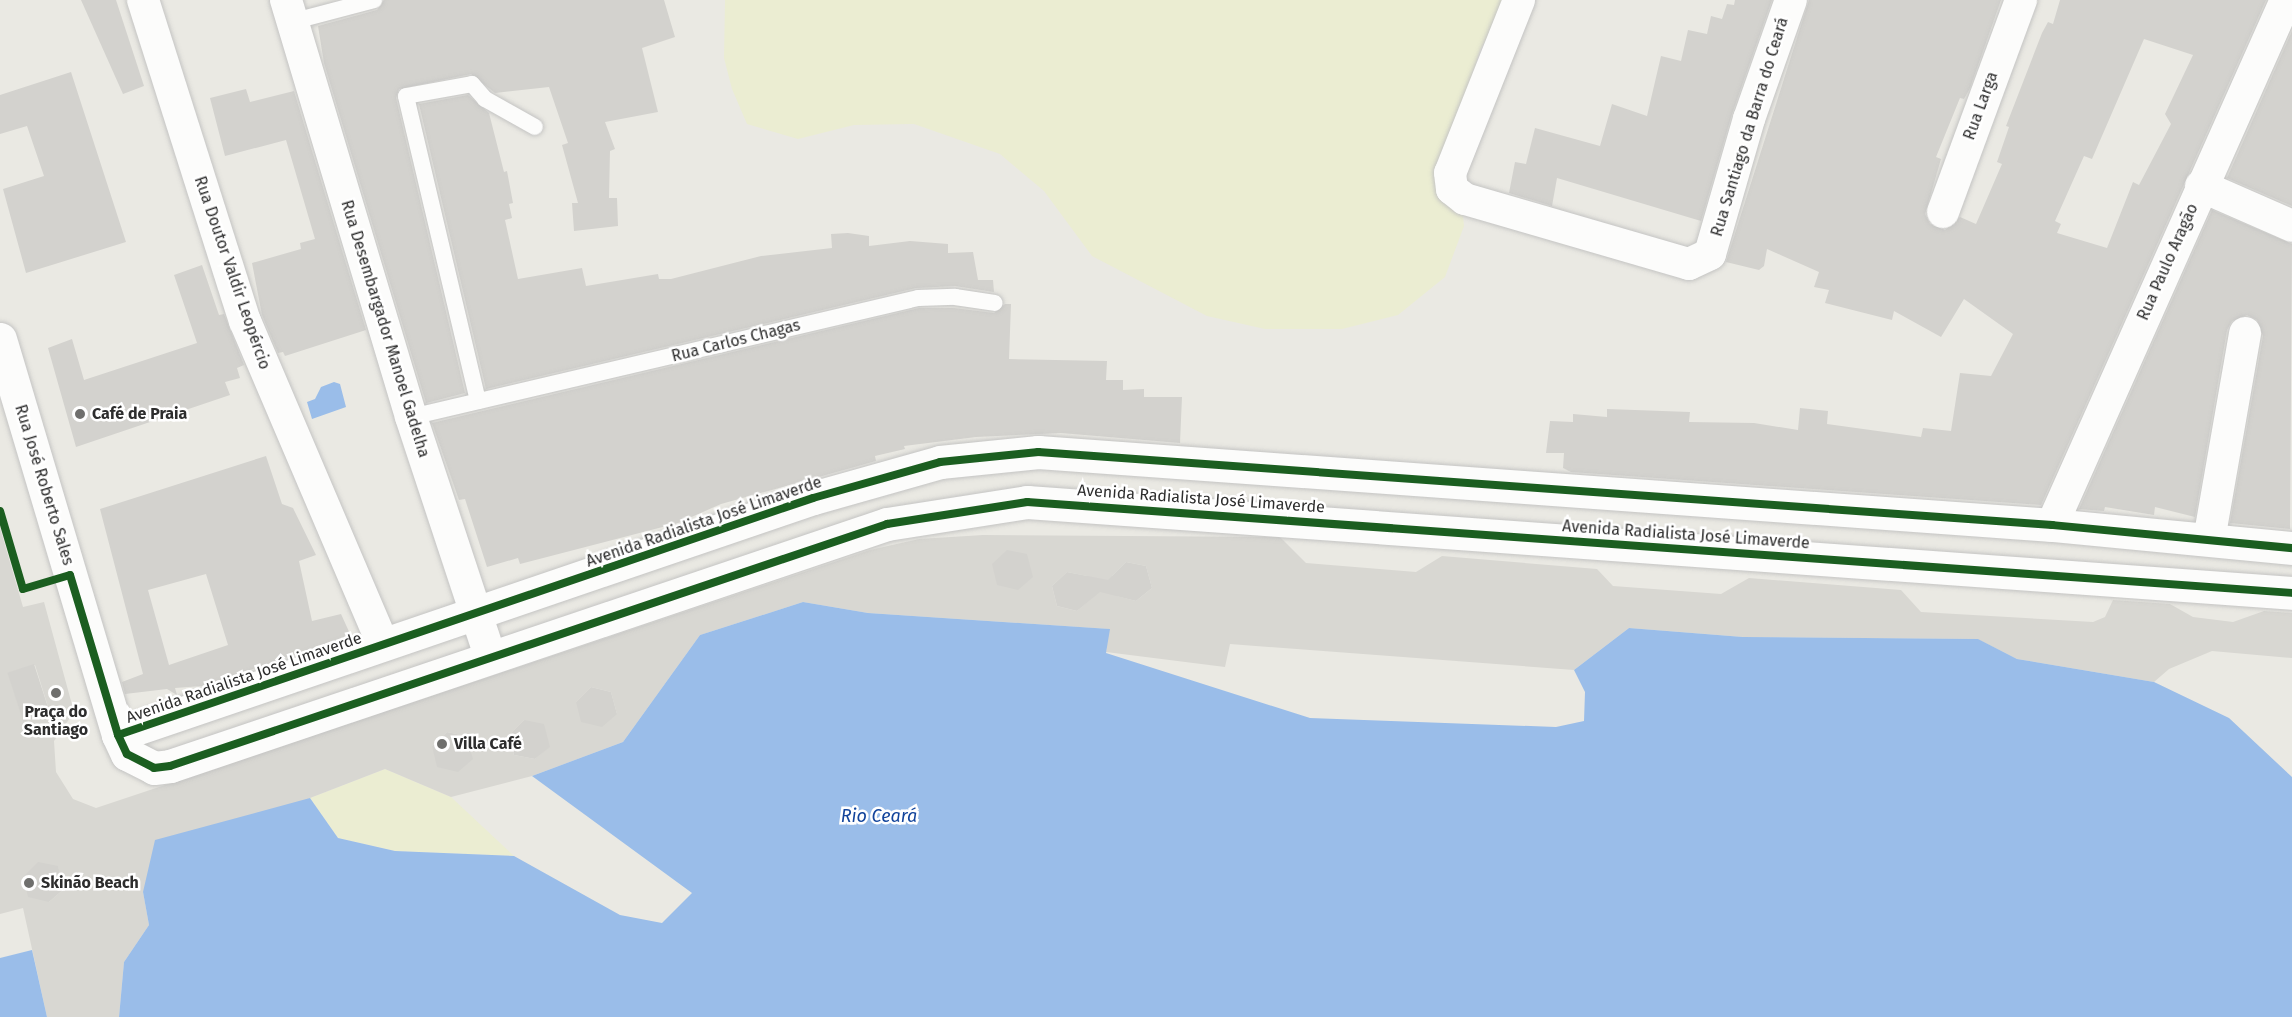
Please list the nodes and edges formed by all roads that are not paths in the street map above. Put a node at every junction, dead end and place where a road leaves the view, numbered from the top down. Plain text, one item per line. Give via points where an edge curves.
1 (143, 0) edge
2 (374, 0) edge
3 (1519, 0) edge
4 (1791, 0) edge
5 (2021, 0) edge
6 (2286, 0) edge
7 (289, 11) edge
8 (2282, 46) edge
9 (535, 127) dead end
10 (2201, 186) junction
11 (1942, 212) dead end
12 (2292, 226) edge
13 (995, 303) dead end
14 (2245, 333) dead end
15 (0, 339) edge
16 (478, 401) junction
17 (411, 417) junction
18 (1570, 492) junction
19 (1644, 497) junction
20 (2052, 525) junction
21 (1564, 540) junction
22 (2209, 540) junction
23 (1638, 545) junction
24 (2292, 548) edge
25 (2292, 593) edge
26 (475, 614) junction
27 (383, 645) junction
28 (490, 656) junction
29 (118, 735) junction

1 - 27 street, Rua Doutor Valdir Leopércio via 245,321
2 - 7 lane
3 - 4 street, Rua Santiago da Barra do Ceará via 1450,173 1452,189 1465,199 1689,264 1710,254 1749,119
5 - 11 street, Rua Larga
6 - 8 street, Rua Paulo Aragão
7 - 17 street, Rua Desembargador Manoel Gadelha
8 - 10 street, Rua Paulo Aragão
9 - 16 lane via 485,99 472,84 409,93 406,98
10 - 12 street
10 - 20 street, Rua Paulo Aragão
13 - 16 lane, Rua Carlos Chagas via 955,297 918,298
14 - 22 street
15 - 29 main road, Rua José Roberto Sales
16 - 17 lane, Rua Carlos Chagas
17 - 26 street, Rua Desembargador Manoel Gadelha
18 - 19 main road, Avenida Radialista José Limaverde
18 - 21 main road
18 - 26 main road, Avenida Radialista José Limaverde via 1038,452 940,462 813,498
19 - 20 main road, Avenida Radialista José Limaverde
19 - 23 main road
20 - 22 main road, Avenida Radialista José Limaverde
21 - 23 main road, Avenida Radialista José Limaverde
21 - 28 main road, Avenida Radialista José Limaverde via 1027,502 887,524
22 - 24 main road, Avenida Radialista José Limaverde
23 - 25 main road, Avenida Radialista José Limaverde
26 - 27 main road, Avenida Radialista José Limaverde
26 - 28 street, Rua Desembargador Manoel Gadelha
27 - 29 main road, Avenida Radialista José Limaverde
28 - 29 main road, Avenida Radialista José Limaverde via 170,766 154,768 141,763 127,754

